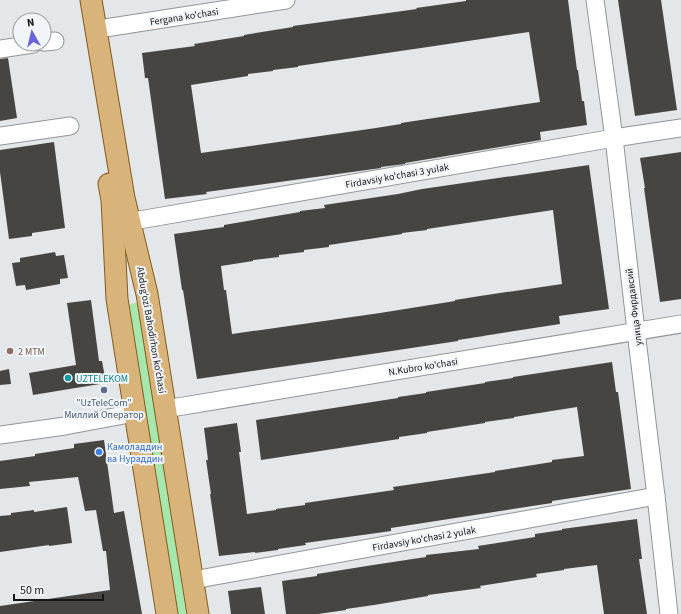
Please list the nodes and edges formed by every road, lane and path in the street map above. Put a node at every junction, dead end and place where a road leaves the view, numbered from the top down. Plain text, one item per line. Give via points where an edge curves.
1 (77, 0) edge
2 (91, 0) edge
3 (286, 0) edge
4 (595, 0) edge
5 (105, 28) dead end
6 (12, 47) edge
7 (0, 49) edge
8 (70, 126) dead end
9 (681, 128) edge
10 (0, 136) edge
11 (614, 138) junction
12 (121, 222) junction
13 (681, 324) edge
14 (636, 331) junction
15 (165, 409) junction
16 (135, 413) junction
17 (0, 434) edge
18 (656, 496) junction
19 (193, 580) junction
20 (168, 614) edge
21 (198, 614) edge
22 (669, 614) edge

1 - 12 main road, Abdug’ozi Bahodirhon ko’chasi via 112,200
2 - 12 main road, Abdug’ozi Bahodirhon ko’chasi via 124,198
3 - 5 street, Fergana ko'chasi
4 - 11 street, улица Фирдавсий
6 - 7 street
8 - 10 street
9 - 11 street, Firdavsiy ko'chasi 3 yulak
11 - 12 street, Firdavsiy ko'chasi 3 yulak
11 - 14 street, улица Фирдавсий
12 - 15 main road, Abdug’ozi Bahodirhon ko’chasi via 147,294
12 - 16 main road, Abdug’ozi Bahodirhon ko’chasi via 117,299
13 - 14 street, N.Kubro ko'chasi
14 - 15 street, N.Kubro ko'chasi
14 - 18 street, улица Фирдавсий
15 - 19 main road, Abdug’ozi Bahodirhon ko’chasi
16 - 17 street via 65,426
16 - 20 main road, Abdug’ozi Bahodirhon ko’chasi
18 - 19 street, Firdavsiy ko'chasi 2 yulak
18 - 22 street, улица Фирдавсий
19 - 21 main road, Abdug’ozi Bahodirhon ko’chasi

